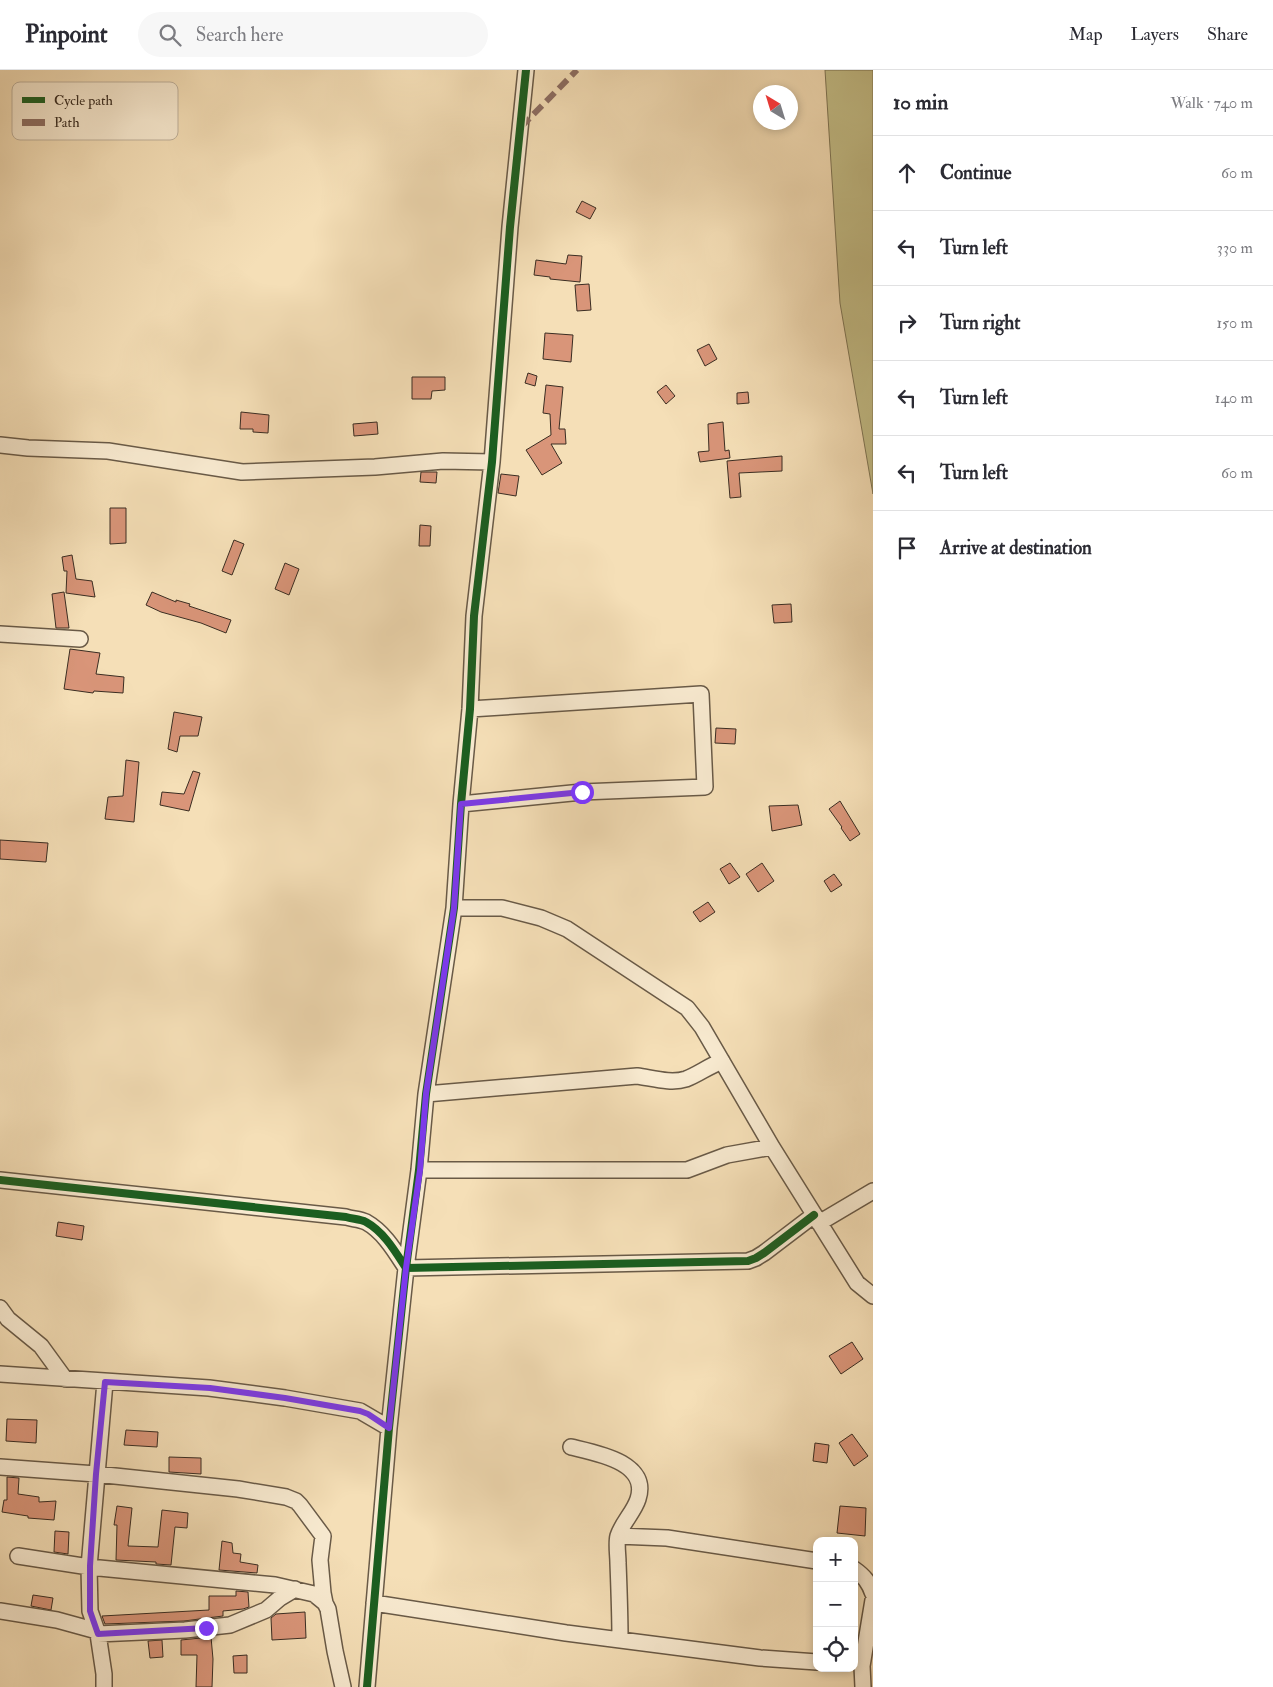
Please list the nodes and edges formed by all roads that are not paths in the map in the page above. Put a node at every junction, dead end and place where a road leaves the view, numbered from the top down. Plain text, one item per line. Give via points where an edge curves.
1 (526, 70) edge
2 (0, 445) edge
3 (492, 462) junction
4 (0, 634) edge
5 (80, 639) dead end
6 (470, 709) junction
7 (461, 804) junction
8 (454, 908) junction
9 (722, 1061) junction
10 (426, 1094) junction
11 (772, 1147) junction
12 (420, 1170) junction
13 (0, 1180) edge
14 (873, 1190) edge
15 (816, 1219) junction
16 (406, 1268) junction
17 (873, 1296) edge
18 (0, 1308) edge
19 (0, 1374) edge
20 (64, 1379) junction
21 (105, 1382) junction
22 (389, 1428) junction
23 (571, 1447) dead end
24 (0, 1467) edge
25 (96, 1474) junction
26 (618, 1536) junction
27 (18, 1556) dead end
28 (813, 1560) edge
29 (90, 1566) junction
30 (858, 1572) edge
31 (295, 1589) junction
32 (873, 1594) edge
33 (873, 1600) edge
34 (325, 1603) junction
35 (374, 1603) junction
36 (0, 1611) edge
37 (97, 1633) junction
38 (620, 1640) junction
39 (813, 1662) edge
40 (858, 1666) edge
41 (104, 1687) edge
42 (343, 1687) edge
43 (366, 1687) edge
44 (863, 1687) edge

1 - 3 street
2 - 3 street via 108,451 242,472 443,461
3 - 6 street via 474,616
4 - 5 street
6 - 7 street
6 - 7 street via 701,694 705,787 582,792
7 - 8 street
8 - 9 street via 502,908 542,918 567,929 688,1008
8 - 10 street
9 - 10 street via 684,1079 671,1081 637,1076
9 - 11 street
10 - 12 street
11 - 12 street via 727,1155 687,1170
11 - 15 street
12 - 16 street
13 - 16 street via 365,1221 390,1243
14 - 15 street
15 - 16 street via 748,1261
15 - 17 street via 857,1283
16 - 22 street
18 - 20 street via 8,1319 41,1346
19 - 20 street
20 - 21 street
21 - 22 street via 210,1388 285,1398 360,1411
21 - 25 street
22 - 35 street
23 - 26 street via 604,1455 623,1464 639,1481 638,1500
24 - 25 street
25 - 29 street
25 - 34 street via 286,1496 296,1501 323,1536 320,1560
26 - 28 street via 667,1538
26 - 38 street
27 - 29 street
29 - 31 street
29 - 37 street via 90,1611
30 - 32 street via 870,1584
31 - 34 street via 314,1594
31 - 37 street via 266,1610 230,1625
33 - 40 street
34 - 42 street
35 - 38 street
35 - 43 street
36 - 37 street via 57,1620
37 - 41 street
38 - 39 street
40 - 44 street

